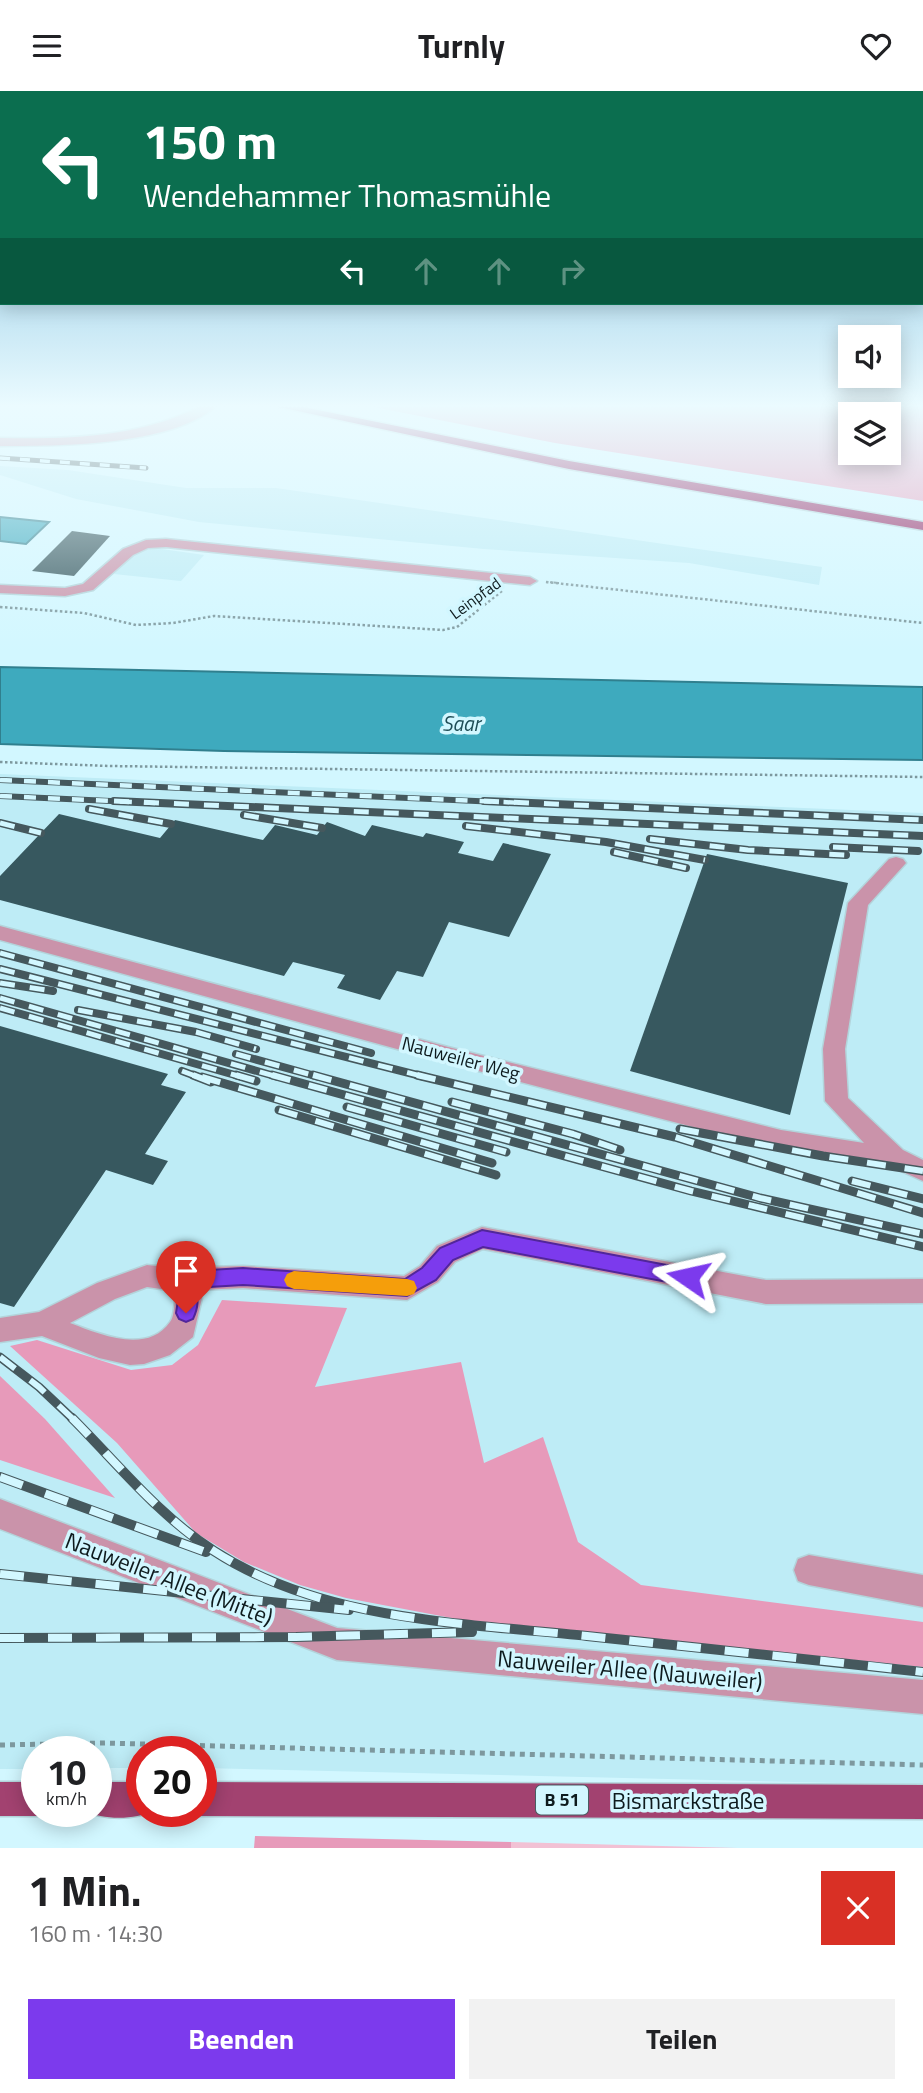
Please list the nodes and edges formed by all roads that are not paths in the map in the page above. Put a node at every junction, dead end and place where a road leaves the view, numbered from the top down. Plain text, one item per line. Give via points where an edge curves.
1 (708, 489) edge
2 (752, 489) edge
3 (923, 518) edge
4 (923, 526) edge
5 (530, 581) road end
6 (0, 589) edge
7 (896, 863) dead end
8 (0, 933) edge
9 (894, 1157) junction
10 (923, 1171) edge
11 (176, 1280) junction
12 (923, 1291) edge
13 (42, 1324) junction
14 (0, 1330) edge
15 (0, 1514) edge
16 (809, 1570) dead end
17 (923, 1591) edge
18 (337, 1644) joint
19 (923, 1697) edge
20 (0, 1799) edge
21 (21, 1799) edge
22 (217, 1799) edge
23 (923, 1802) edge

1 - 4 highway
2 - 3 highway
5 - 6 street via 166,543 146,544 128,552 88,587 65,592
7 - 9 street via 858,903 834,1049 837,1101
8 - 9 street, Nauweiler Weg via 781,1140
9 - 10 street, Nauweiler Weg
11 - 12 street via 243,1277 407,1288 429,1274 446,1254 482,1238 766,1292
11 - 13 street via 147,1276
11 - 13 street via 189,1298 183,1328 157,1349 131,1352 101,1346
13 - 14 street
15 - 18 street, Nauweiler Allee (Mitte)
16 - 17 street
18 - 19 street, Nauweiler Allee (Nauweiler)
20 - 21 main road
22 - 23 main road, Bismarckstraße / B 51

